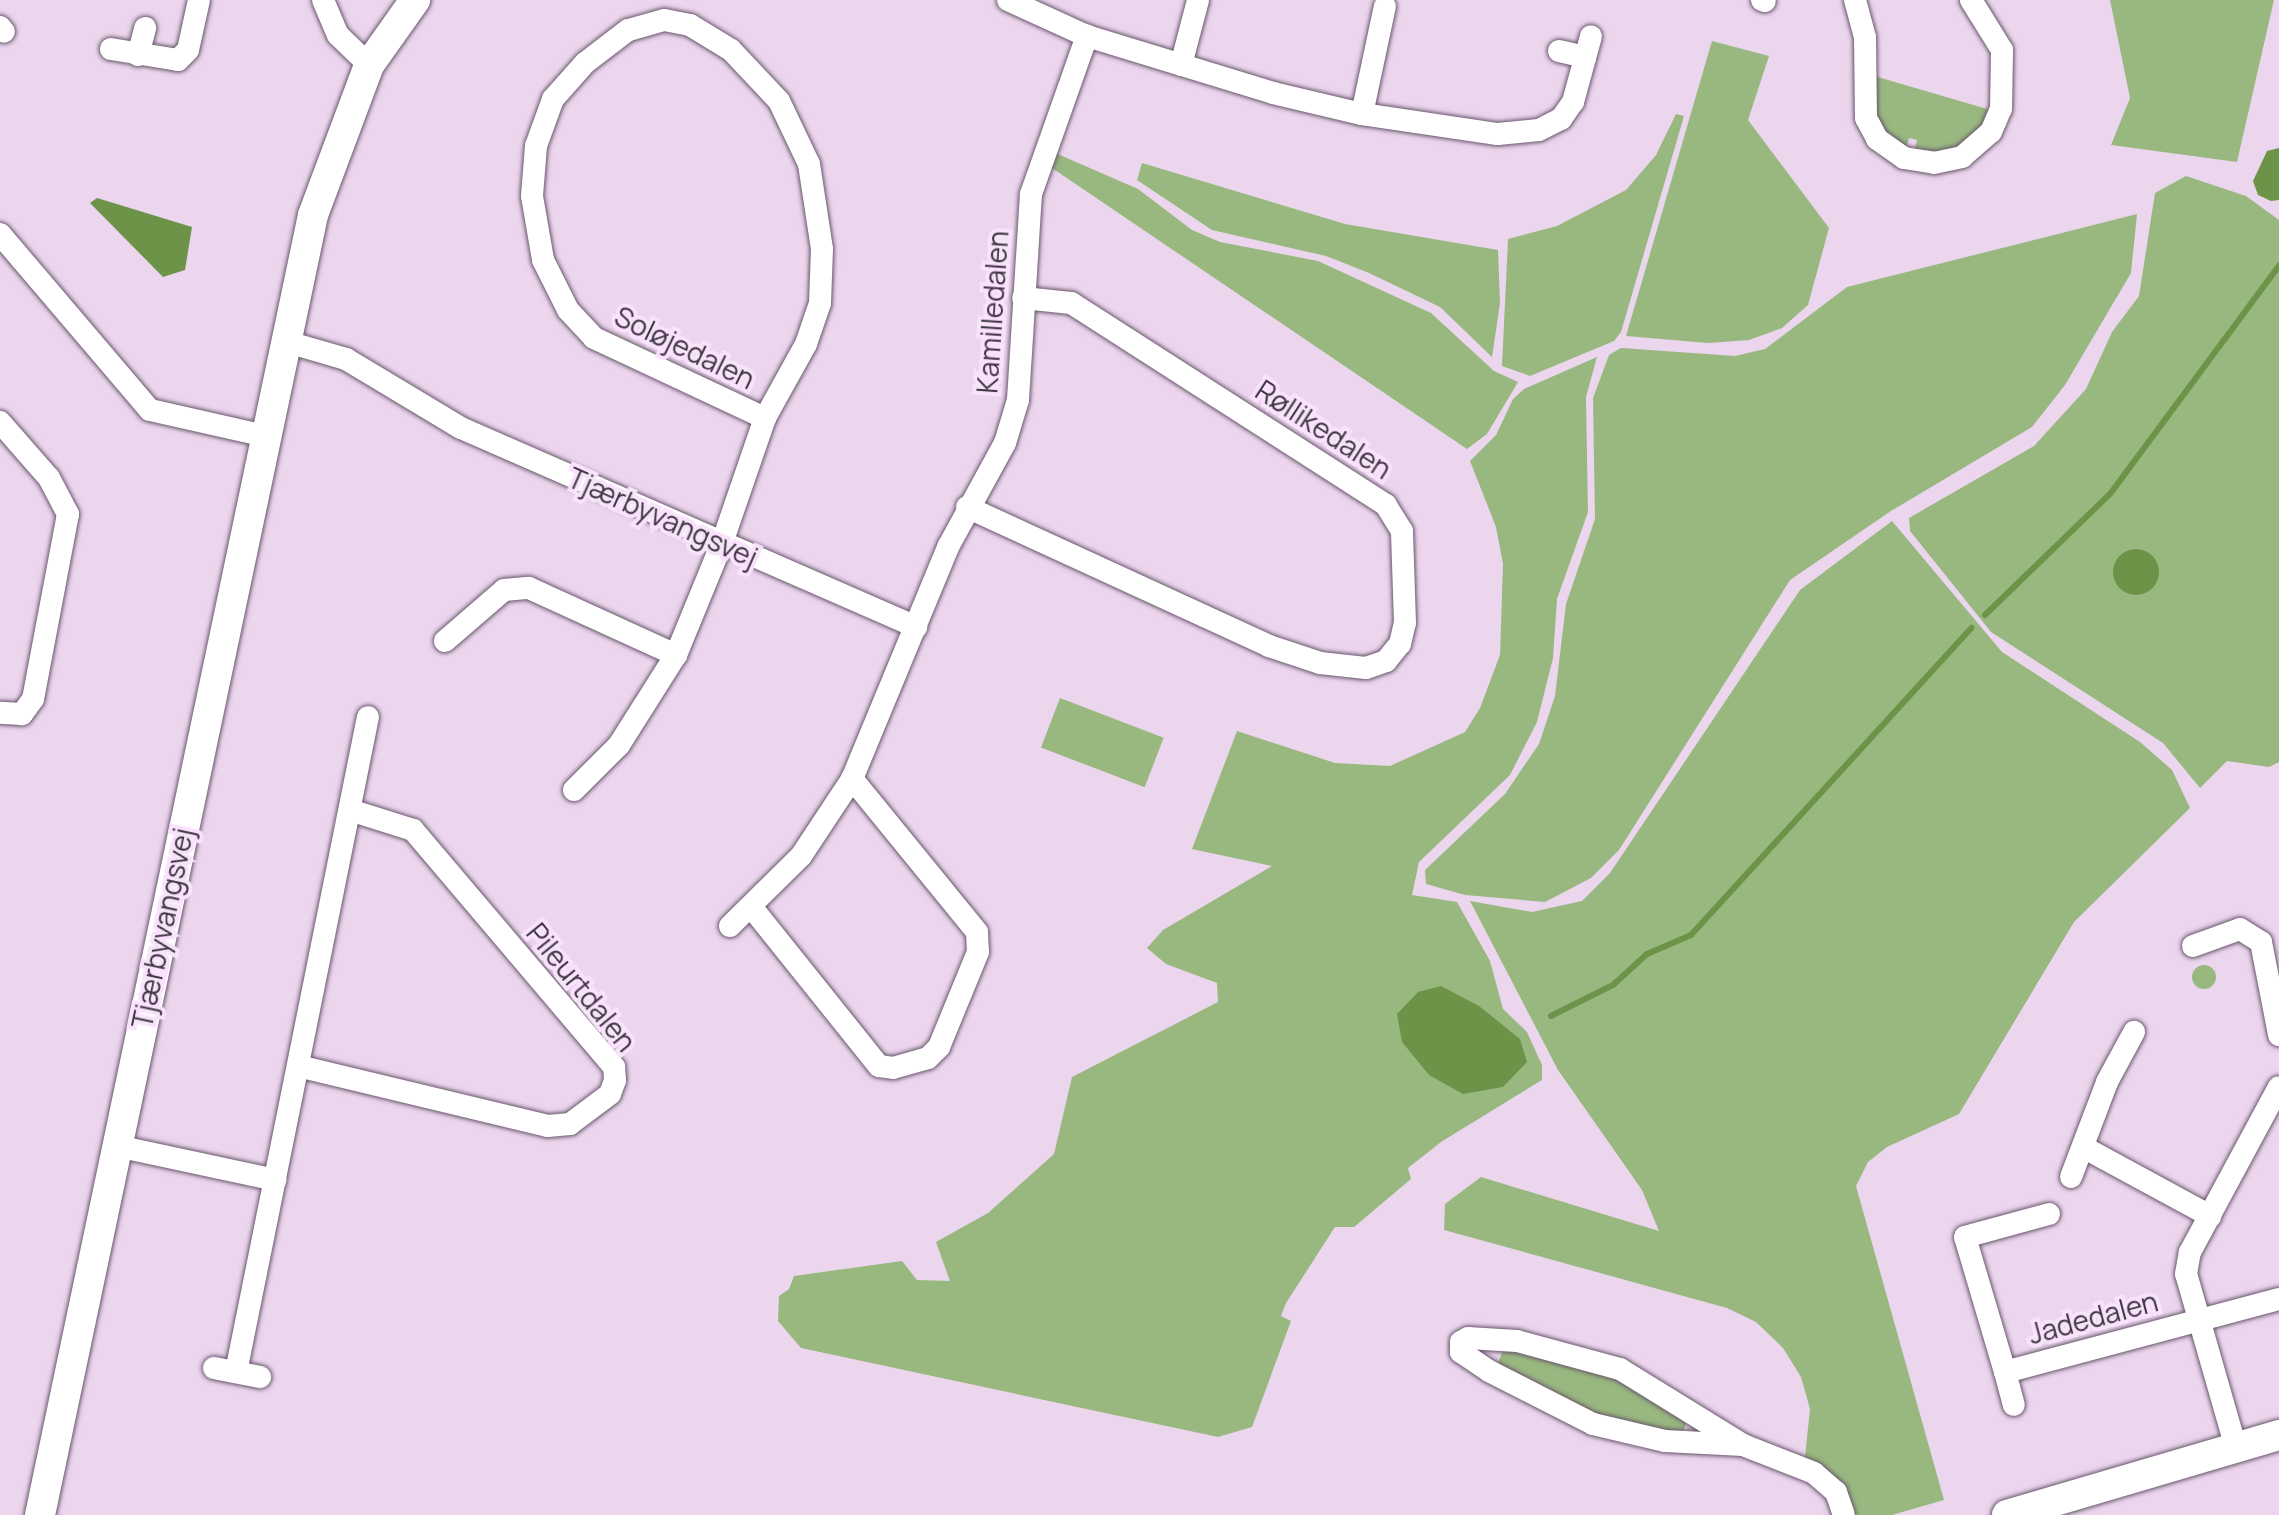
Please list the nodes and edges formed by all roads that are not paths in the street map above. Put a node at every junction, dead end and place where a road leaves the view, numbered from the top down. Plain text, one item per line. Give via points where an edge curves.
1 (199, 0) edge
2 (323, 0) edge
3 (415, 0) edge
4 (1008, 0) edge
5 (1198, 0) edge
6 (1855, 0) edge
7 (1971, 0) edge
8 (1385, 6) dead end
9 (145, 28) dead end
10 (1087, 36) junction
11 (111, 49) dead end
12 (1559, 51) dead end
13 (138, 55) junction
14 (369, 65) junction
15 (1181, 65) junction
16 (1362, 114) junction
17 (0, 234) edge
18 (1023, 298) junction
19 (284, 341) junction
20 (765, 418) junction
21 (0, 422) edge
22 (265, 436) junction
23 (967, 507) junction
24 (722, 543) junction
25 (916, 627) junction
26 (445, 641) dead end
27 (676, 655) junction
28 (0, 713) edge
29 (368, 717) dead end
30 (852, 779) junction
31 (574, 790) dead end
32 (350, 810) junction
33 (753, 909) junction
34 (730, 926) dead end
35 (2193, 946) dead end
36 (2134, 1032) dead end
37 (2279, 1035) edge
38 (298, 1066) junction
39 (2279, 1090) edge
40 (117, 1146) junction
41 (2083, 1147) junction
42 (2071, 1177) dead end
43 (275, 1180) junction
44 (2049, 1214) dead end
45 (2210, 1216) junction
46 (2279, 1299) edge
47 (2197, 1320) junction
48 (214, 1368) dead end
49 (236, 1372) junction
50 (2005, 1372) junction
51 (260, 1377) dead end
52 (2014, 1405) dead end
53 (2279, 1435) edge
54 (1743, 1445) junction
55 (2236, 1448) junction
56 (2027, 1512) edge
57 (40, 1515) edge
58 (1844, 1515) edge

1 - 13 street via 188,50 178,60
2 - 14 street via 338,35
3 - 14 street, Tjærbyvangsvej
4 - 10 street
5 - 15 street
6 - 7 street via 1865,37 1866,118 1877,139 1904,158 1934,163 1962,157 1991,132 2001,109 2002,50
8 - 16 street
9 - 13 street
10 - 15 street
10 - 18 street, Kamilledalen via 1036,172
11 - 13 street
12 - 16 street via 1588,47 1573,102 1561,119 1539,130 1458,132
14 - 19 street, Tjærbyvangsvej via 313,215
15 - 16 street
17 - 22 street via 150,410
18 - 23 street, Kamilledalen via 1018,400 1005,443
18 - 23 street, Røllikedalen via 1071,303 1386,505 1402,531 1405,623 1400,644 1386,661 1366,668 1320,663 1269,646
19 - 22 street, Tjærbyvangsvej
19 - 24 street, Tjærbyvangsvej via 346,359 461,428
20 - 20 street, Soløjedalen via 594,338 568,310 543,260 532,196 536,146 553,99 585,63 628,30 664,20 690,25 731,50 779,101 809,164 822,249 820,303 806,344
20 - 24 street, Soløjedalen
21 - 28 street via 49,478 68,514 33,699 22,714
22 - 40 street, Tjærbyvangsvej
23 - 25 street, Kamilledalen
24 - 25 street, Tjærbyvangsvej
24 - 27 street, Soløjedalen
25 - 30 street, Kamilledalen
26 - 27 street via 493,598 529,588
27 - 31 street, Soløjedalen via 619,745
29 - 32 street
30 - 33 street, Kamilledalen via 801,856
30 - 33 street via 977,932 978,952 939,1047 928,1058 893,1068 879,1066
32 - 38 street
32 - 38 street, Pileurtdalen via 413,830 614,1067 615,1080 610,1094 570,1124 548,1126
33 - 34 street, Kamilledalen
35 - 37 street via 2240,929 2261,942
36 - 41 street via 2107,1082
38 - 43 street
39 - 45 street, Jadedalen
40 - 43 street
40 - 57 street, Tjærbyvangsvej
41 - 42 street
41 - 45 street
43 - 49 street
44 - 50 street, Jadedalen via 1965,1237
45 - 47 street, Jadedalen via 2190,1252 2186,1274
46 - 47 street, Jadedalen
47 - 50 street, Jadedalen
47 - 55 street, Jadedalen
48 - 49 street
49 - 51 street
50 - 52 street, Jadedalen
53 - 55 street
54 - 54 street via 1665,1441 1593,1424 1509,1383 1461,1352 1461,1342 1483,1337 1517,1341 1599,1361 1663,1391
54 - 58 street via 1826,1481
55 - 56 street

